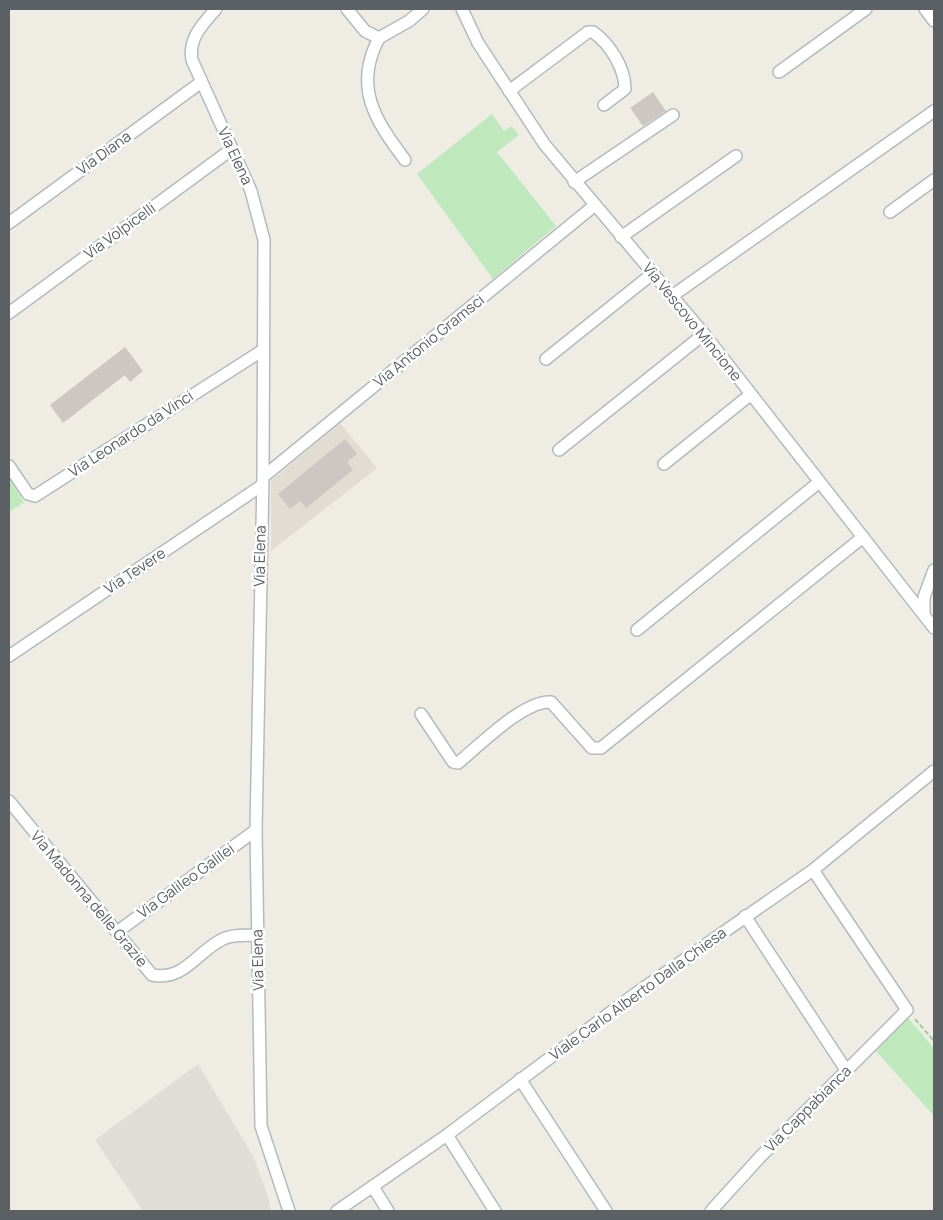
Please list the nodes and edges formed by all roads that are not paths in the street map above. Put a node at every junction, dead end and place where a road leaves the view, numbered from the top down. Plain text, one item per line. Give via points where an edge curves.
1 (216, 9) edge
2 (347, 9) edge
3 (423, 9) edge
4 (462, 9) edge
5 (866, 9) edge
6 (925, 9) edge
7 (934, 21) edge
8 (379, 38) junction
9 (780, 72) dead end
10 (200, 82) junction
11 (509, 91) junction
12 (604, 105) dead end
13 (934, 111) edge
14 (673, 114) dead end
15 (232, 149) junction
16 (736, 156) dead end
17 (405, 160) dead end
18 (934, 180) edge
19 (574, 182) junction
20 (595, 205) junction
21 (890, 212) dead end
22 (9, 223) edge
23 (621, 237) junction
24 (652, 274) junction
25 (672, 296) junction
26 (9, 313) edge
27 (704, 334) junction
28 (263, 350) junction
29 (546, 359) dead end
30 (750, 395) junction
31 (559, 450) dead end
32 (664, 464) dead end
33 (9, 466) edge
34 (262, 482) junction
35 (818, 482) junction
36 (863, 537) junction
37 (934, 570) edge
38 (924, 613) junction
39 (934, 628) edge
40 (637, 630) dead end
41 (9, 656) edge
42 (421, 714) dead end
43 (934, 771) edge
44 (9, 801) edge
45 (256, 830) junction
46 (813, 870) junction
47 (745, 916) junction
48 (117, 932) junction
49 (258, 936) junction
50 (846, 1070) junction
51 (520, 1079) junction
52 (447, 1135) junction
53 (373, 1187) junction
54 (289, 1211) edge
55 (337, 1211) edge
56 (388, 1211) edge
57 (495, 1211) edge
58 (606, 1211) edge
59 (711, 1211) edge

1 - 10 street, Via Elena via 192,41 190,50
2 - 8 street via 365,31
3 - 8 street
4 - 11 street, Via Vescovo Mincione via 478,43
5 - 9 street
6 - 7 street
8 - 17 street via 370,55 366,83 386,136
10 - 15 street, Via Elena
10 - 22 street, Via Diana
11 - 12 street via 588,32 593,32 622,67 625,78 625,89
11 - 19 street, Via Vescovo Mincione
13 - 25 street
14 - 19 street
15 - 26 street, Via Volpicelli
15 - 28 street, Via Elena via 251,191 264,240
16 - 23 street
18 - 21 street
19 - 20 street, Via Vescovo Mincione
20 - 23 street, Via Vescovo Mincione
20 - 34 street, Via Antonio Gramsci
23 - 24 street, Via Vescovo Mincione
24 - 25 street, Via Vescovo Mincione
24 - 29 street
25 - 27 street, Via Vescovo Mincione
27 - 30 street, Via Vescovo Mincione
27 - 31 street
28 - 33 street, Via Leonardo da Vinci via 35,496 28,494
28 - 34 street, Via Elena
30 - 32 street
30 - 35 street, Via Vescovo Mincione
34 - 41 street, Via Tevere
34 - 45 street, Via Elena
35 - 36 street, Via Vescovo Mincione
35 - 40 street
36 - 38 street, Via Vescovo Mincione
36 - 42 street via 601,748 592,748 551,702 542,701 525,709 458,763 453,762
37 - 38 street via 924,597
38 - 39 street, Via Vescovo Mincione
43 - 46 street, Viale Carlo Alberto Dalla Chiesa
44 - 48 street, Via Madonna delle Grazie
45 - 48 street, Via Galileo Galilei
45 - 49 street, Via Elena
46 - 47 street, Viale Carlo Alberto Dalla Chiesa
46 - 50 street, Via Cappabianca via 907,1010
47 - 50 street
47 - 51 street, Viale Carlo Alberto Dalla Chiesa
48 - 49 street, Via Madonna delle Grazie via 152,975 166,977 222,940 232,936
49 - 54 street, Via Elena via 261,1126
50 - 59 street, Via Cappabianca
51 - 52 street, Viale Carlo Alberto Dalla Chiesa
51 - 58 street
52 - 53 street, Viale Carlo Alberto Dalla Chiesa
52 - 57 street
53 - 55 street, Viale Carlo Alberto Dalla Chiesa
53 - 56 street

